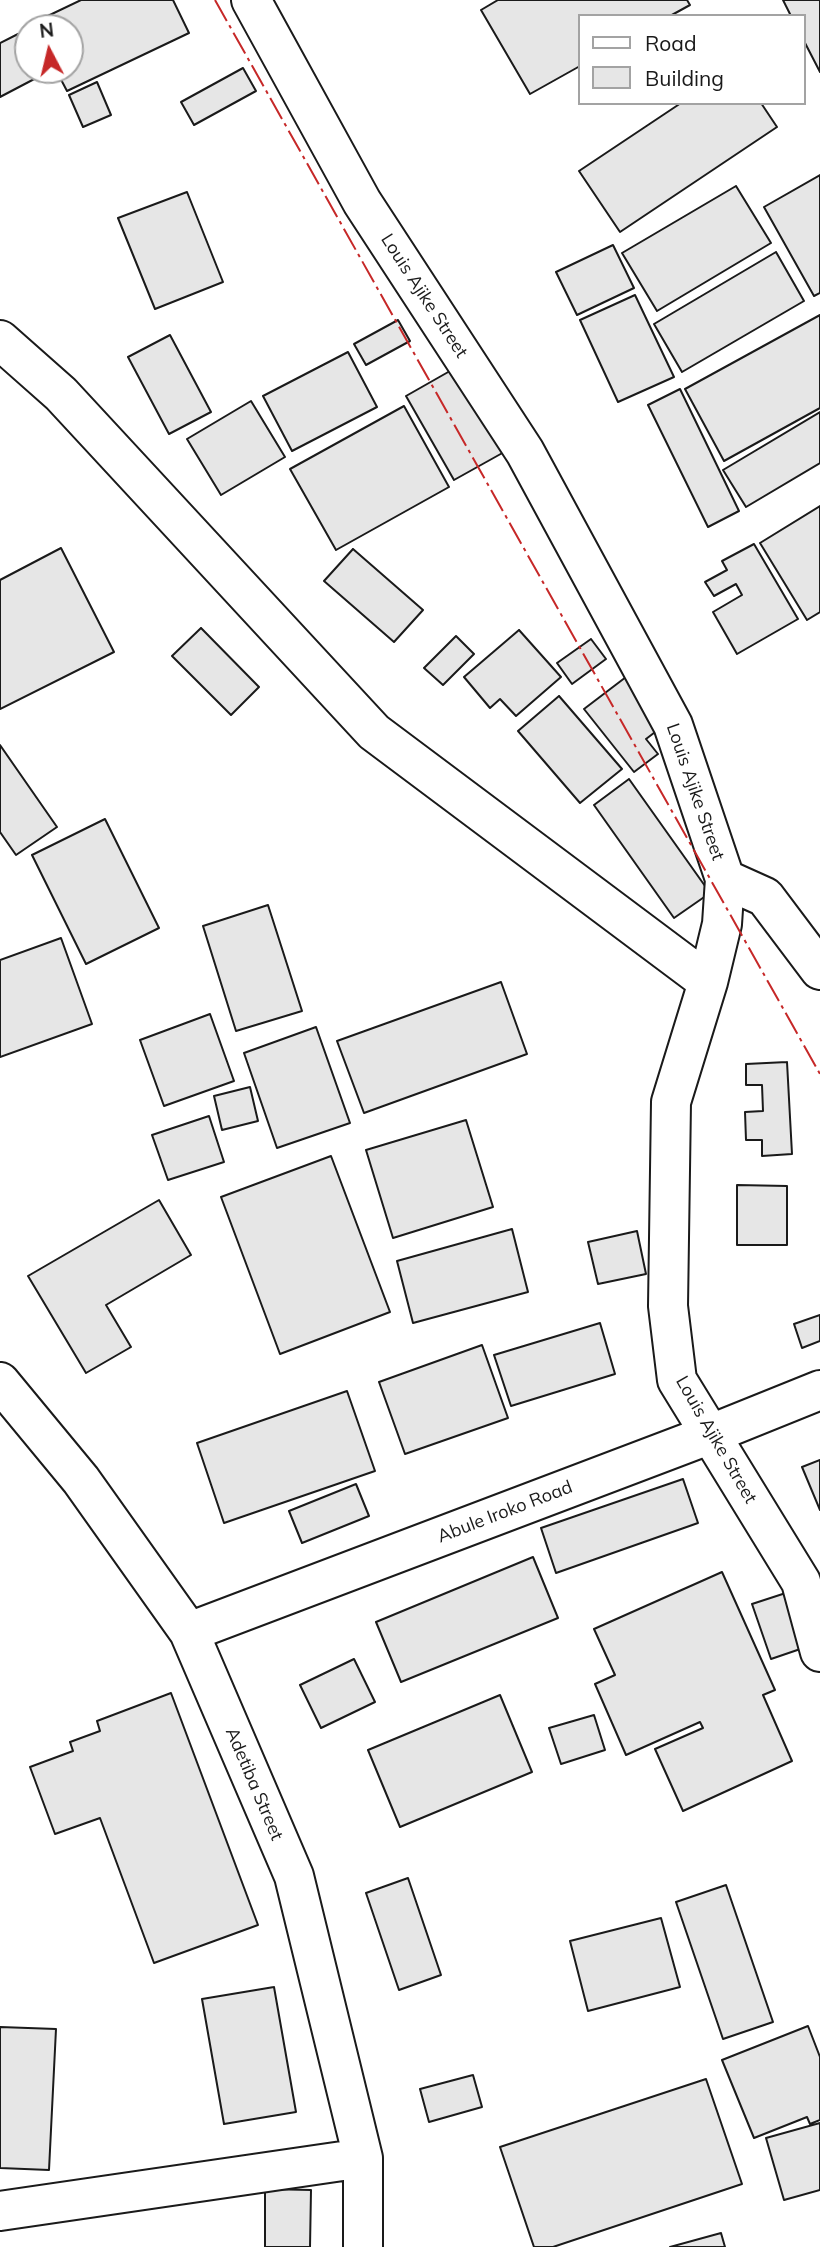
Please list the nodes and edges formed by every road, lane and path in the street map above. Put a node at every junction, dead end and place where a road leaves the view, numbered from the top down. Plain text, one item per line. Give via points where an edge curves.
1 (251, 0) edge
2 (0, 340) edge
3 (725, 879) junction
4 (820, 970) edge
5 (708, 982) junction
6 (0, 1382) edge
7 (820, 1390) edge
8 (710, 1434) junction
9 (189, 1632) junction
10 (820, 1652) edge
11 (363, 2158) junction
12 (0, 2211) edge
13 (363, 2247) edge

1 - 3 street, Louis Ajike Street via 362,202 525,452 624,633 673,725
2 - 5 street via 61,394 374,732
3 - 4 street via 765,897
3 - 5 street, Louis Ajike Street via 722,924
5 - 8 street, Louis Ajike Street via 671,1102 668,1306 677,1380
6 - 9 street, Adetiba Street via 80,1480
7 - 8 street, Abule Iroko Road
8 - 9 street, Abule Iroko Road
8 - 10 street, Louis Ajike Street via 801,1581
9 - 11 street, Adetiba Street via 294,1876
11 - 12 street
11 - 13 street, Adetiba Street

